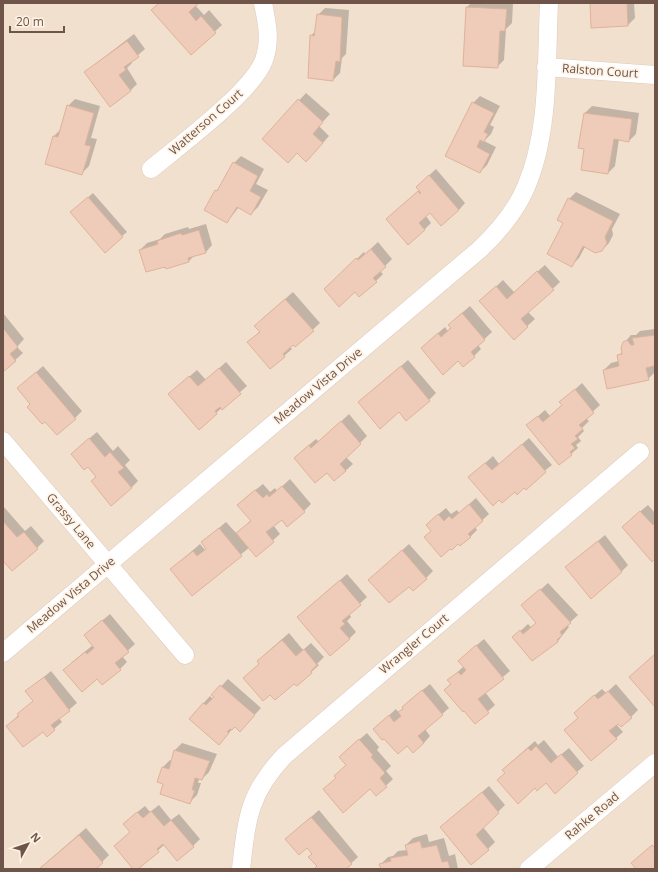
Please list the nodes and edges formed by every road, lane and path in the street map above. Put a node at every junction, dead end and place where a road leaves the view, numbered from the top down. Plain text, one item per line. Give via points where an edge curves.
1 (263, 3) edge
2 (549, 3) edge
3 (546, 67) junction
4 (655, 75) edge
5 (151, 170) dead end
6 (3, 441) edge
7 (640, 452) dead end
8 (108, 564) junction
9 (3, 653) edge
10 (185, 655) dead end
11 (652, 771) edge
12 (241, 869) edge
13 (529, 869) edge

1 - 5 street, Watterson Court via 269,35 264,61 244,90
2 - 3 street, Meadow Vista Drive
3 - 4 street, Ralston Court
3 - 8 street, Meadow Vista Drive via 543,120 532,171 513,210 492,238
6 - 8 street, Grassy Lane
7 - 12 street, Wrangler Court via 284,756 268,774 251,806 246,822
8 - 9 street, Meadow Vista Drive
8 - 10 street, Grassy Lane
11 - 13 street, Rahke Road

